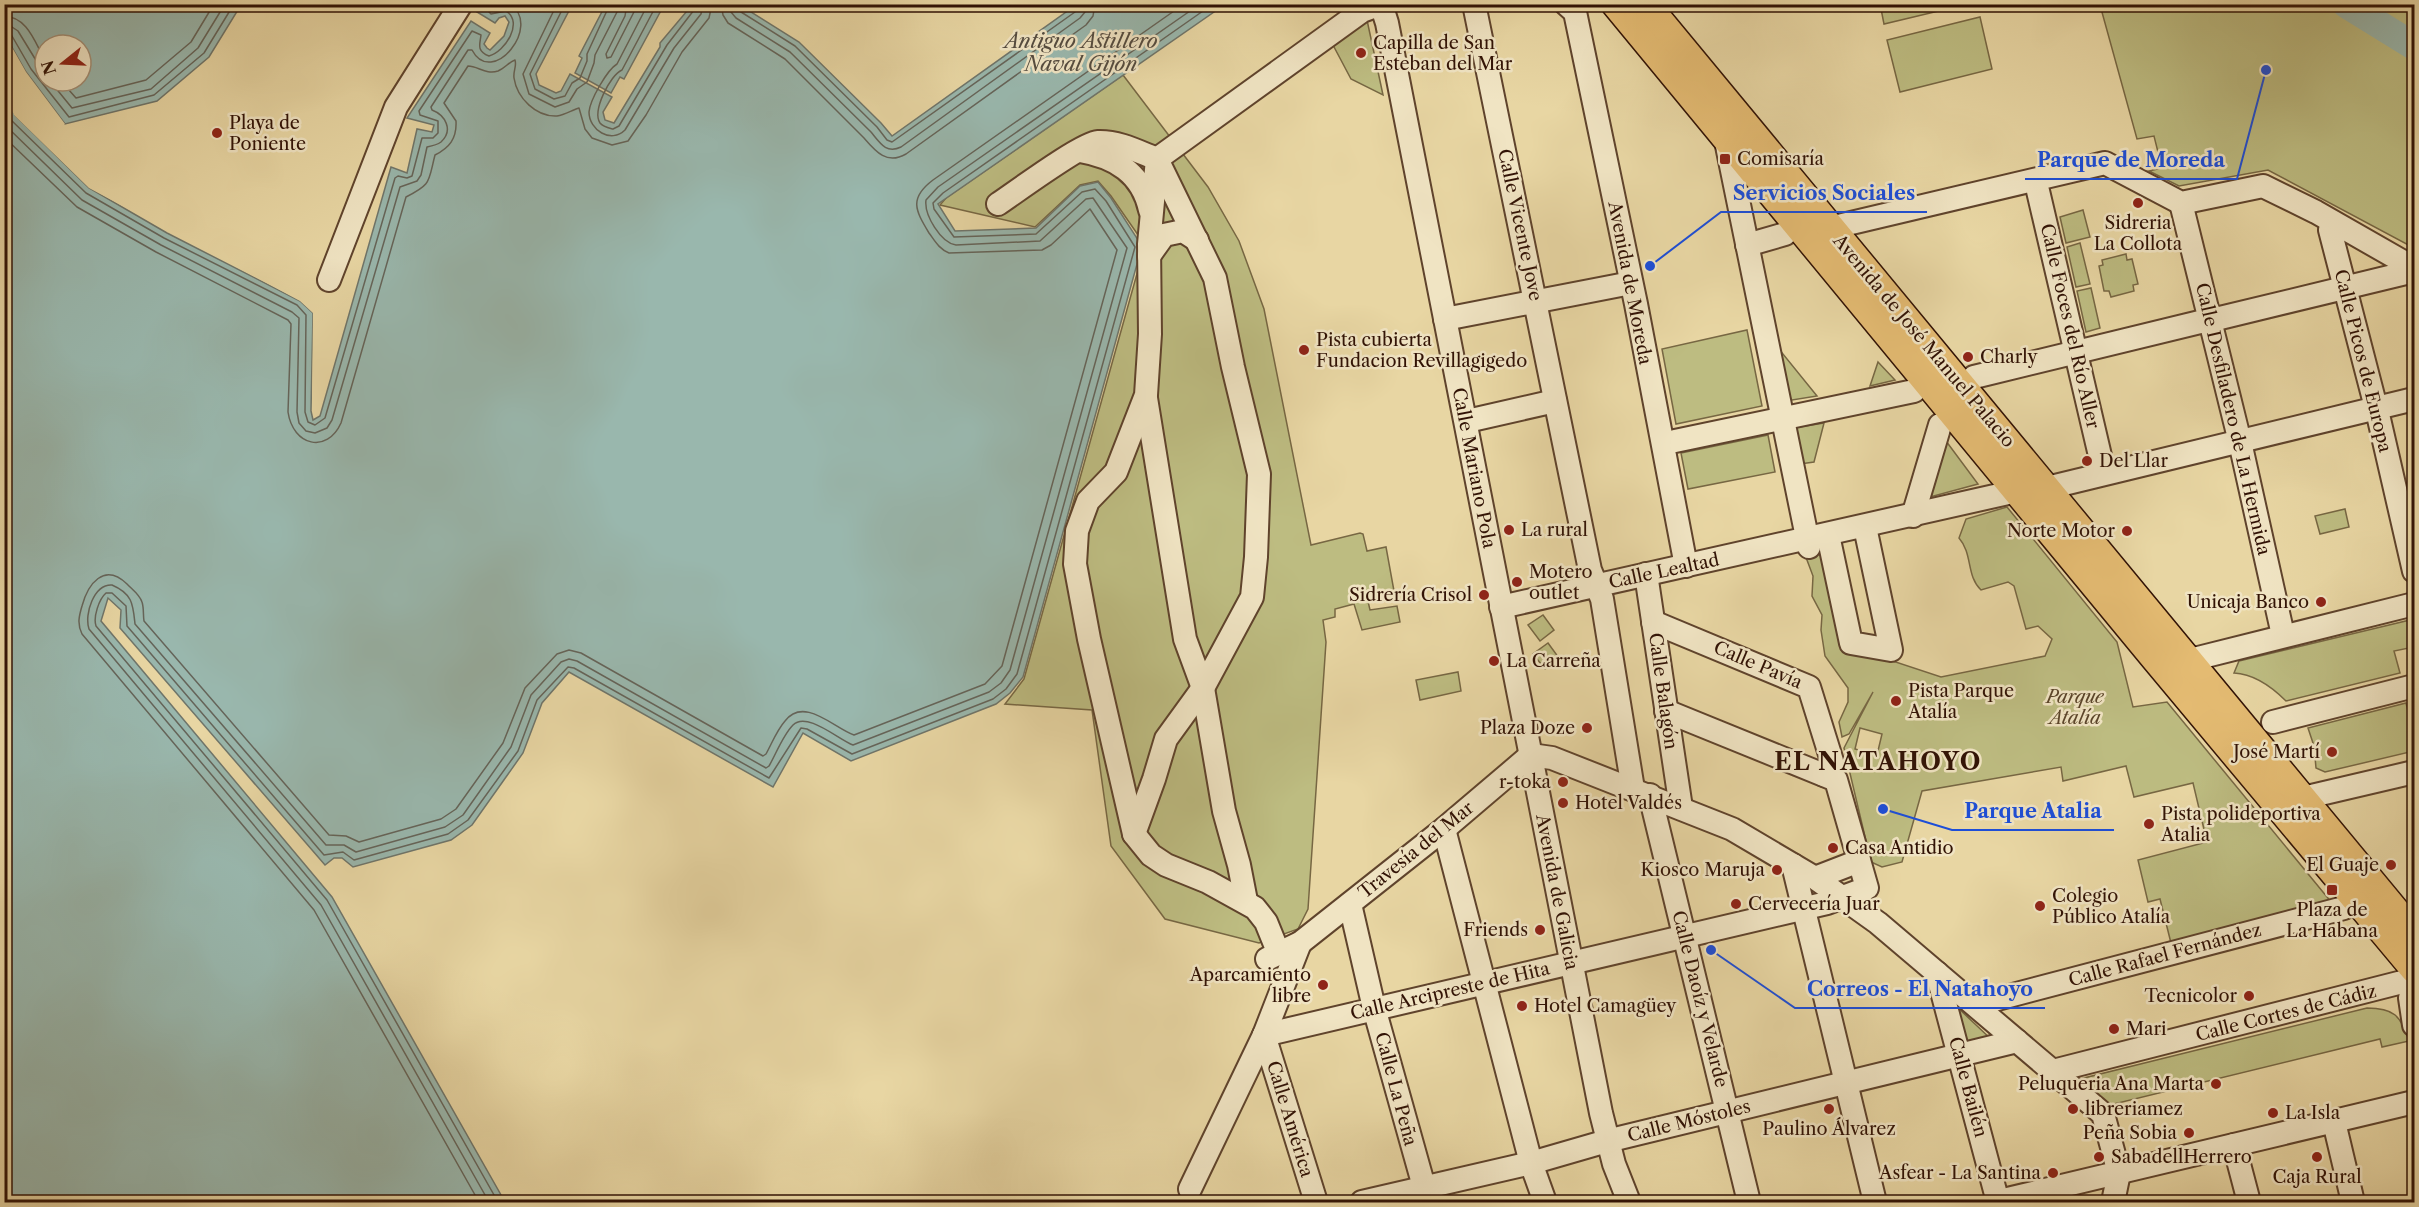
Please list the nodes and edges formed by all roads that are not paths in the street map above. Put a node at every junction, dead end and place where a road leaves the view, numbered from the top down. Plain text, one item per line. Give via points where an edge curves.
1 (460, 4) edge
2 (1381, 4) edge
3 (1474, 4) edge
4 (1566, 4) edge
5 (1615, 4) edge
6 (1646, 4) edge
7 (1726, 141) junction
8 (1078, 150) junction
9 (1166, 152) junction
10 (2038, 191) dead end
11 (2181, 203) junction
12 (998, 204) dead end
13 (1152, 217) junction
14 (2332, 222) junction
15 (1830, 228) junction
16 (1785, 234) dead end
17 (1197, 240) junction
18 (1747, 245) junction
19 (1149, 256) junction
20 (2415, 269) edge
21 (329, 280) dead end
22 (1631, 283) junction
23 (2345, 288) junction
24 (1536, 302) junction
25 (1445, 319) junction
26 (2076, 351) junction
27 (1974, 377) dead end
28 (1914, 391) dead end
29 (1146, 396) junction
30 (2415, 399) edge
31 (1555, 401) junction
32 (2376, 408) junction
33 (1476, 419) dead end
34 (1782, 419) junction
35 (1941, 425) dead end
36 (1675, 441) dead end
37 (2240, 442) junction
38 (1125, 451) junction
39 (1155, 453) junction
40 (2101, 460) dead end
41 (2047, 488) junction
42 (2017, 491) junction
43 (1913, 516) junction
44 (1865, 527) junction
45 (1814, 541) junction
46 (1686, 566) junction
47 (2415, 571) edge
48 (1646, 574) junction
49 (1597, 586) junction
50 (2415, 604) edge
51 (1501, 607) junction
52 (2157, 621) junction
53 (1653, 622) junction
54 (2283, 635) junction
55 (1223, 649) junction
56 (1193, 661) junction
57 (2181, 669) junction
58 (2415, 686) edge
59 (1201, 693) junction
60 (1666, 711) junction
61 (2273, 722) dead end
62 (1531, 755) junction
63 (2415, 772) edge
64 (1824, 775) junction
65 (1642, 792) junction
66 (2271, 797) junction
67 (2303, 798) junction
68 (1681, 808) junction
69 (1444, 829) junction
70 (1134, 834) junction
71 (1859, 861) junction
72 (1793, 865) junction
73 (1815, 878) junction
74 (1845, 897) junction
75 (1246, 901) junction
76 (1350, 904) junction
77 (1804, 908) junction
78 (2344, 908) dead end
79 (2415, 933) edge
80 (1685, 937) junction
81 (1300, 944) junction
82 (1560, 967) junction
83 (2415, 969) edge
84 (1937, 973) junction
85 (2415, 979) edge
86 (1483, 984) junction
87 (2415, 986) edge
88 (1986, 1002) dead end
89 (1374, 1008) junction
90 (2415, 1025) edge
91 (1264, 1035) junction
92 (2017, 1041) junction
93 (1959, 1055) junction
94 (2053, 1071) junction
95 (1847, 1083) junction
96 (2415, 1102) edge
97 (1728, 1112) junction
98 (2334, 1122) junction
99 (1607, 1141) junction
100 (2235, 1145) junction
101 (1531, 1163) junction
102 (2119, 1173) junction
103 (1190, 1189) dead end
104 (1426, 1196) edge
105 (1996, 1202) edge
106 (1316, 1203) edge
107 (1362, 1203) edge
108 (1545, 1203) edge
109 (1629, 1203) edge
110 (1749, 1203) edge
111 (1875, 1203) edge
112 (2114, 1203) edge
113 (2248, 1203) edge
114 (2353, 1203) edge

1 - 21 street via 396,107
2 - 9 street via 1362,11
2 - 25 street, Calle Mariano Pola
3 - 24 street, Calle Vicente Jove
4 - 22 street, Avenida de Moreda via 1575,12
5 - 7 main road, Avenida de José Manuel Palacio
6 - 15 main road, Avenida de José Manuel Palacio
7 - 18 street
7 - 42 main road, Avenida de José Manuel Palacio
8 - 9 street via 1097,142
8 - 12 street
8 - 13 street via 1098,154 1129,170 1147,195
9 - 13 street
9 - 17 street
10 - 26 street, Calle Foces del Río Aller
11 - 14 street via 2263,186
11 - 15 street via 2105,164
11 - 37 street, Calle Desfiladero de La Hermida
13 - 19 street
14 - 20 street
14 - 23 street, Calle Picos de Europa via 2330,230
15 - 41 main road, Avenida de José Manuel Palacio
16 - 18 street
17 - 19 street via 1183,231 1164,235
17 - 55 street via 1215,278 1259,474 1252,597
18 - 34 street
19 - 29 street
20 - 23 street
22 - 24 street
22 - 46 street, Avenida de Moreda
23 - 26 street
23 - 32 street, Calle Picos de Europa
24 - 25 street
24 - 31 street, Calle Vicente Jove
25 - 51 street, Calle Mariano Pola
26 - 27 street
26 - 40 street, Calle Foces del Río Aller
28 - 34 street
29 - 38 street
29 - 39 street
30 - 32 street
31 - 33 street
31 - 49 street, Calle Vicente Jove via 1590,570
32 - 37 street
32 - 47 street, Calle Picos de Europa
34 - 36 street
34 - 45 street
35 - 43 street
37 - 41 street
37 - 54 street, Calle Desfiladero de La Hermida
38 - 39 street via 1135,439 1144,441
38 - 70 street via 1116,472 1088,501 1077,531 1075,564
39 - 56 street via 1184,631
41 - 52 main road, Avenida de José Manuel Palacio
42 - 43 street, Calle Lealtad
42 - 52 street, Avenida de José Manuel Palacio via 2031,489 2100,570
42 - 57 main road, Avenida de José Manuel Palacio
43 - 44 street, Calle Lealtad
44 - 45 street, Calle Lealtad
44 - 45 street via 1891,650 1851,643
45 - 46 street, Calle Lealtad
46 - 48 street, Calle Lealtad
48 - 49 street, Calle Lealtad
48 - 53 street, Calle Balagón
49 - 51 street, Calle Lealtad
49 - 65 street, Calle Daoíz y Velarde
50 - 54 street
51 - 62 street, Calle Mariano Pola
52 - 57 main road, Avenida de José Manuel Palacio
53 - 60 street, Calle Balagón
53 - 64 street, Calle Pavía via 1809,687 1832,761
54 - 57 street
55 - 56 street via 1209,665 1201,667
55 - 59 street
56 - 59 street
57 - 66 main road, Avenida de José Manuel Palacio
57 - 67 main road, Avenida de José Manuel Palacio
58 - 61 street
59 - 70 street via 1166,739
59 - 75 street
60 - 64 street
60 - 68 street, Calle Balagón
62 - 65 street via 1552,758
62 - 69 street, Travesía del Mar
62 - 82 street, Avenida de Galicia
63 - 67 street
64 - 71 street via 1836,780
65 - 68 street
65 - 80 street, Calle Daoíz y Velarde
66 - 67 street
66 - 83 main road, Avenida de José Manuel Palacio
67 - 79 main road, Avenida de José Manuel Palacio
68 - 72 street via 1732,829
69 - 76 street, Travesía del Mar
69 - 86 street
70 - 75 street via 1151,855 1166,865
71 - 73 street
71 - 74 street via 1867,888
72 - 73 street
72 - 77 street
73 - 74 street
74 - 77 street, Calle Arcipreste de Hita
74 - 84 street
75 - 81 street, Travesía del Mar via 1266,922 1272,957
76 - 81 street, Travesía del Mar
76 - 89 street, Calle La Peña
77 - 80 street, Calle Arcipreste de Hita
77 - 95 street
78 - 88 street, Calle Rafael Fernández
80 - 82 street, Calle Arcipreste de Hita
80 - 97 street, Calle Daoíz y Velarde
81 - 91 street, Travesía del Mar
82 - 86 street, Calle Arcipreste de Hita
82 - 99 street, Avenida de Galicia
84 - 92 street
84 - 93 street, Calle Bailén
85 - 94 street, Calle Cortes de Cádiz
86 - 89 street, Calle Arcipreste de Hita
86 - 101 street
87 - 90 street via 2410,998
89 - 91 street, Calle Arcipreste de Hita
89 - 104 street, Calle La Peña
91 - 103 street, Travesía del Mar
91 - 106 street, Calle América
92 - 93 street, Calle Móstoles
92 - 94 street
93 - 95 street, Calle Móstoles
93 - 105 street, Calle Bailén
94 - 102 street via 2103,1114
95 - 97 street, Calle Móstoles
95 - 111 street
96 - 98 street
97 - 99 street, Calle Móstoles
97 - 110 street, Calle Daoíz y Velarde
98 - 100 street
98 - 114 street
99 - 101 street, Calle Móstoles
99 - 109 street, Avenida de Galicia
100 - 102 street
100 - 113 street
101 - 104 street, Calle Móstoles
101 - 108 street
102 - 105 street
102 - 112 street
104 - 107 street, Calle Móstoles

